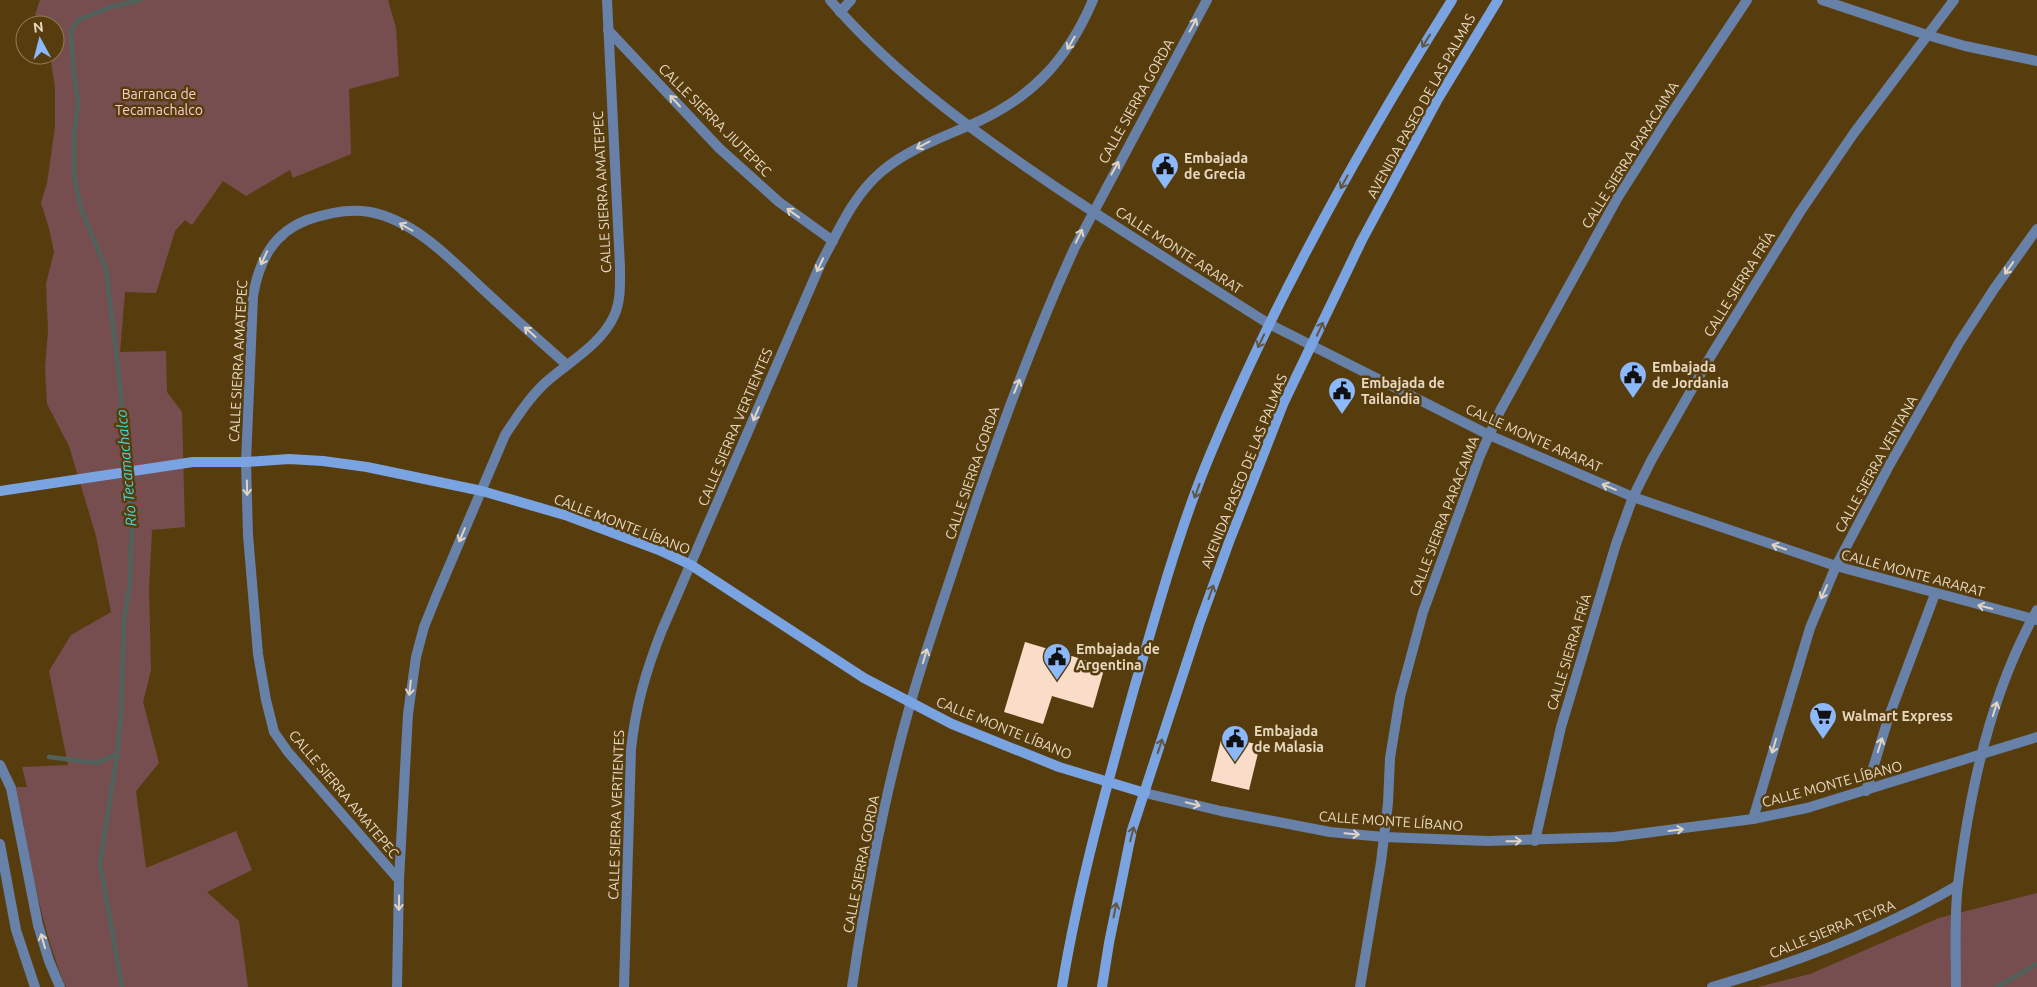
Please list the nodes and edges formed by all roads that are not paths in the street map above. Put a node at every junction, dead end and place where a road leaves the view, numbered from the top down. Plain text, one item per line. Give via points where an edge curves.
1 (608, 0) edge
2 (830, 0) edge
3 (851, 0) edge
4 (1093, 0) edge
5 (1206, 0) edge
6 (1452, 0) edge
7 (1498, 0) edge
8 (1747, 0) edge
9 (1822, 0) edge
10 (1954, 0) edge
11 (840, 12) junction
12 (608, 30) junction
13 (1927, 35) junction
14 (2037, 61) edge
15 (968, 126) junction
16 (1092, 211) junction
17 (2037, 229) edge
18 (833, 241) junction
19 (1269, 324) junction
20 (1311, 347) junction
21 (566, 364) junction
22 (1489, 435) junction
23 (246, 462) junction
24 (0, 491) edge
25 (482, 491) junction
26 (1633, 497) junction
27 (691, 565) junction
28 (1836, 566) junction
29 (1935, 594) junction
30 (2035, 616) edge
31 (911, 703) junction
32 (2037, 738) edge
33 (1981, 756) junction
34 (0, 765) edge
35 (1108, 782) junction
36 (1866, 791) junction
37 (1145, 793) junction
38 (1753, 819) junction
39 (1384, 837) junction
40 (1535, 841) junction
41 (0, 844) edge
42 (399, 880) junction
43 (1958, 885) junction
44 (35, 987) edge
45 (60, 987) edge
46 (397, 987) edge
47 (624, 987) edge
48 (852, 987) edge
49 (1062, 987) edge
50 (1102, 987) edge
51 (1360, 987) edge
52 (1712, 987) edge
53 (1956, 987) edge

1 - 12 street, CALLE SIERRA AMATEPEC
2 - 11 street, CALLE MONTE ARARAT
3 - 11 street
4 -> 15 street, CALLE SIERRA VERTIENTES via 1067,51 1043,78 999,111
16 -> 5 street, CALLE SIERRA GORDA
6 -> 19 main road, AVENIDA PASEO DE LAS PALMAS via 1352,167
20 -> 7 main road, AVENIDA PASEO DE LAS PALMAS via 1362,240 1438,99
8 - 22 street, CALLE SIERRA PARACAIMA via 1618,197
9 - 13 street
10 - 13 street, CALLE SIERRA FRÍA
11 - 15 street, CALLE MONTE ARARAT via 864,37
18 -> 12 street, CALLE SIERRA JIUTEPEC via 779,202 719,148
12 - 21 street, CALLE SIERRA AMATEPEC via 620,298 603,335
13 - 14 street
13 - 26 street, CALLE SIERRA FRÍA via 1800,212 1712,354
15 - 16 street, CALLE MONTE ARARAT
15 -> 18 street, CALLE SIERRA VERTIENTES via 903,156 882,172 862,190
16 - 19 street, CALLE MONTE ARARAT
31 -> 16 street, CALLE SIERRA GORDA via 997,438 1059,281
17 -> 28 street, CALLE SIERRA VENTANA via 1960,343
18 -> 27 street, CALLE SIERRA VERTIENTES
19 - 20 street, CALLE MONTE ARARAT
19 -> 35 main road, AVENIDA PASEO DE LAS PALMAS via 1209,458 1186,520
20 - 22 street, CALLE MONTE ARARAT
37 -> 20 main road, AVENIDA PASEO DE LAS PALMAS via 1229,542 1284,402
21 -> 23 street, CALLE SIERRA AMATEPEC via 419,234 394,220 370,212 343,211 320,216 299,223 280,236 266,252 257,275 253,296
21 - 25 street via 522,409 505,435
26 -> 22 street, CALLE MONTE ARARAT
22 - 39 street, CALLE SIERRA PARACAIMA via 1423,612 1400,697 1390,758
23 - 24 main road, CALLE MONTE LÍBANO via 193,462
23 - 25 main road, CALLE MONTE LÍBANO via 323,461
23 -> 42 street, CALLE SIERRA AMATEPEC via 248,535 258,654 274,732
25 - 27 main road, CALLE MONTE LÍBANO via 568,516
25 -> 42 street via 433,605 416,657 408,714
28 -> 26 street, CALLE MONTE ARARAT
26 - 40 street, CALLE SIERRA FRÍA via 1560,727
27 - 31 main road, CALLE MONTE LÍBANO via 864,678
27 - 47 street, CALLE SIERRA VERTIENTES via 646,670 635,714 631,749
28 - 29 street, CALLE MONTE ARARAT
28 -> 38 street, CALLE SIERRA VENTANA via 1810,628
30 -> 29 street, CALLE MONTE ARARAT
36 -> 29 street via 1902,679
33 -> 30 street via 2012,660
31 - 35 main road, CALLE MONTE LÍBANO via 969,731 1059,767
31 - 48 street, CALLE SIERRA GORDA via 873,867
32 - 33 street, CALLE MONTE LÍBANO
33 - 36 street, CALLE MONTE LÍBANO
33 - 43 street
45 -> 34 street via 48,961 38,925 11,788
35 - 37 main road, CALLE MONTE LÍBANO
35 - 49 main road, AVENIDA PASEO DE LAS PALMAS via 1084,870
36 - 38 street, CALLE MONTE LÍBANO
37 -> 39 street, CALLE MONTE LÍBANO via 1284,824
50 -> 37 main road, AVENIDA PASEO DE LAS PALMAS via 1132,830
40 -> 38 street, CALLE MONTE LÍBANO via 1614,837
39 -> 40 street, CALLE MONTE LÍBANO
39 - 51 street, CALLE SIERRA PARACAIMA
41 - 44 street via 16,930
42 -> 46 street
43 - 52 street, CALLE SIERRA TEYRA via 1921,907 1823,951
43 - 53 street

